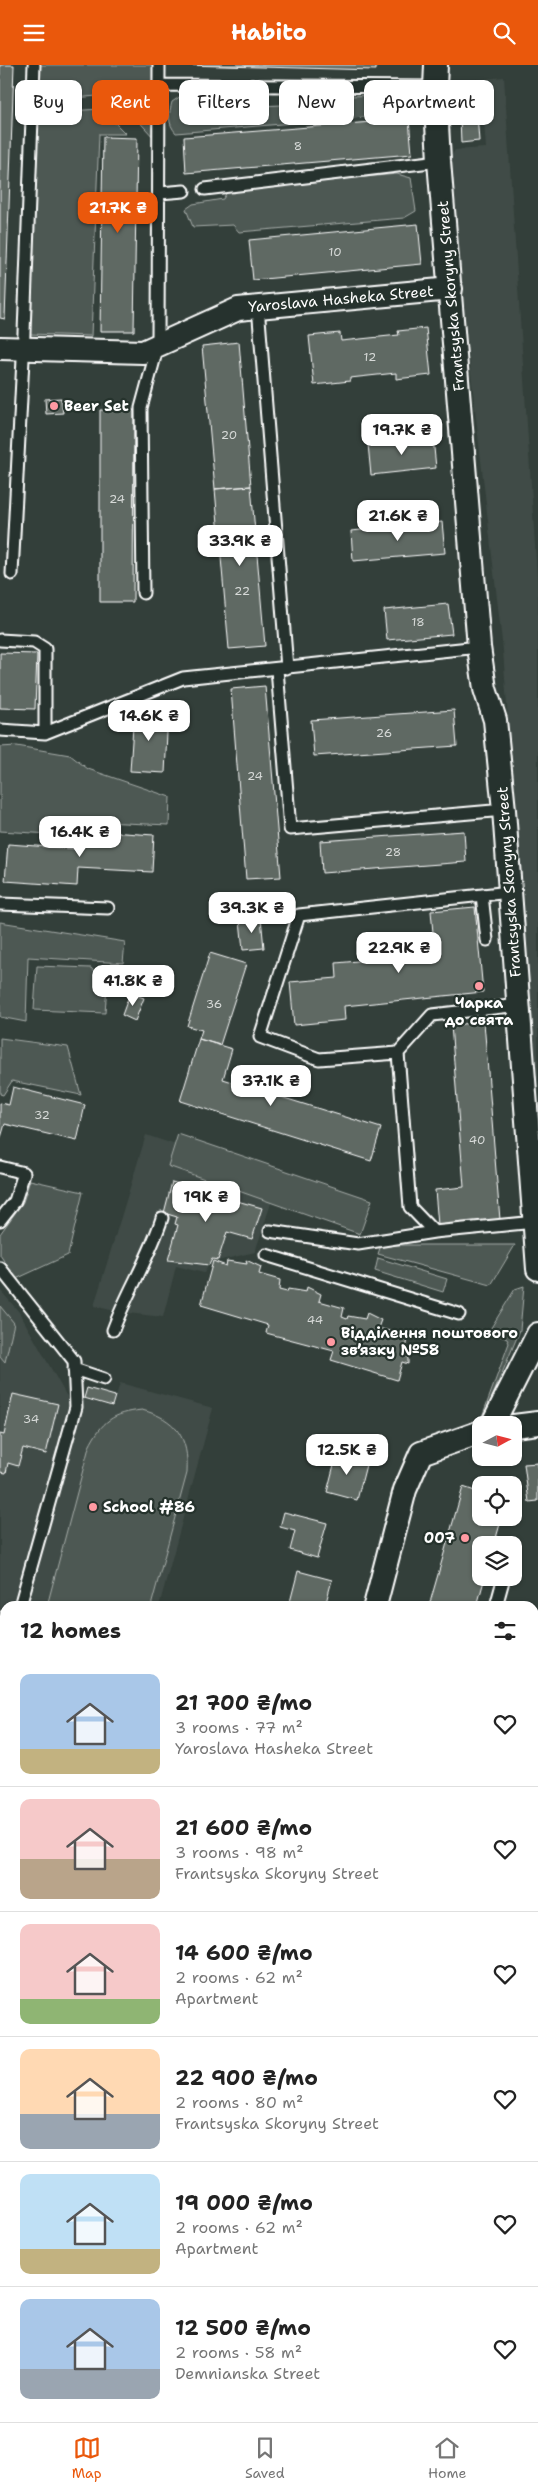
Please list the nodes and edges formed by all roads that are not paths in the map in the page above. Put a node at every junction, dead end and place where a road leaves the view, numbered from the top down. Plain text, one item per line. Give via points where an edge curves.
1 (34, 65) edge
2 (159, 65) edge
3 (436, 65) edge
4 (159, 80) edge
5 (435, 80) edge
6 (169, 85) edge
7 (364, 86) edge
8 (159, 125) edge
9 (437, 125) edge
10 (439, 161) junction
11 (205, 189) dead end
12 (184, 191) dead end
13 (160, 193) junction
14 (451, 289) junction
15 (258, 306) junction
16 (158, 345) junction
17 (0, 348) edge
18 (24, 349) junction
19 (12, 574) dead end
20 (143, 593) dead end
21 (0, 640) edge
22 (480, 647) junction
23 (282, 669) junction
24 (0, 730) edge
25 (44, 733) junction
26 (504, 810) junction
27 (510, 892) junction
28 (482, 895) junction
29 (0, 903) edge
30 (108, 908) dead end
31 (487, 940) dead end
32 (519, 1005) junction
33 (398, 1053) junction
34 (0, 1167) edge
35 (162, 1218) dead end
36 (0, 1220) edge
37 (535, 1222) junction
38 (270, 1231) dead end
39 (434, 1232) junction
40 (266, 1255) dead end
41 (0, 1268) edge
42 (538, 1269) edge
43 (459, 1314) dead end
44 (113, 1330) dead end
45 (536, 1343) edge
46 (74, 1369) junction
47 (104, 1379) dead end
48 (497, 1416) edge
49 (538, 1423) edge
50 (522, 1425) edge
51 (472, 1435) edge
52 (502, 1586) edge
53 (21, 1601) edge
54 (376, 1601) edge
55 (497, 1601) edge

1 - 18 lane
2 - 4 lane
3 - 5 street, Frantsyska Skoryny Street
6 - 7 lane
8 - 13 lane
9 - 10 street, Frantsyska Skoryny Street
10 - 11 lane
10 - 14 street, Frantsyska Skoryny Street
12 - 13 lane
13 - 16 lane
14 - 15 street, Yaroslava Hasheka Street
14 - 22 street, Frantsyska Skoryny Street
15 - 16 street, Yaroslava Hasheka Street via 238,309
15 - 23 lane
16 - 18 street, Yaroslava Hasheka Street via 143,352
16 - 20 lane via 141,408
17 - 18 street, Yaroslava Hasheka Street
18 - 19 lane
21 - 25 lane via 34,641 45,649
22 - 23 lane
22 - 26 street, Frantsyska Skoryny Street via 485,689 495,720
23 - 25 lane via 183,678
23 - 26 lane via 290,829
24 - 25 lane
26 - 27 street, Frantsyska Skoryny Street
27 - 28 lane
27 - 32 street, Frantsyska Skoryny Street
28 - 31 lane
28 - 33 lane via 299,915 260,1037 319,1059
29 - 30 lane
32 - 33 lane via 432,1015
32 - 37 street, Frantsyska Skoryny Street
33 - 39 lane via 410,1207
34 - 36 lane via 24,1173 15,1201
35 - 44 lane
37 - 39 lane
37 - 42 street, Frantsyska Skoryny Street
38 - 39 lane via 358,1244
40 - 43 lane
41 - 46 lane via 74,1361
45 - 48 street
46 - 47 lane
46 - 53 lane via 76,1407
49 - 50 street
51 - 54 street via 421,1453 405,1490
52 - 55 lane

